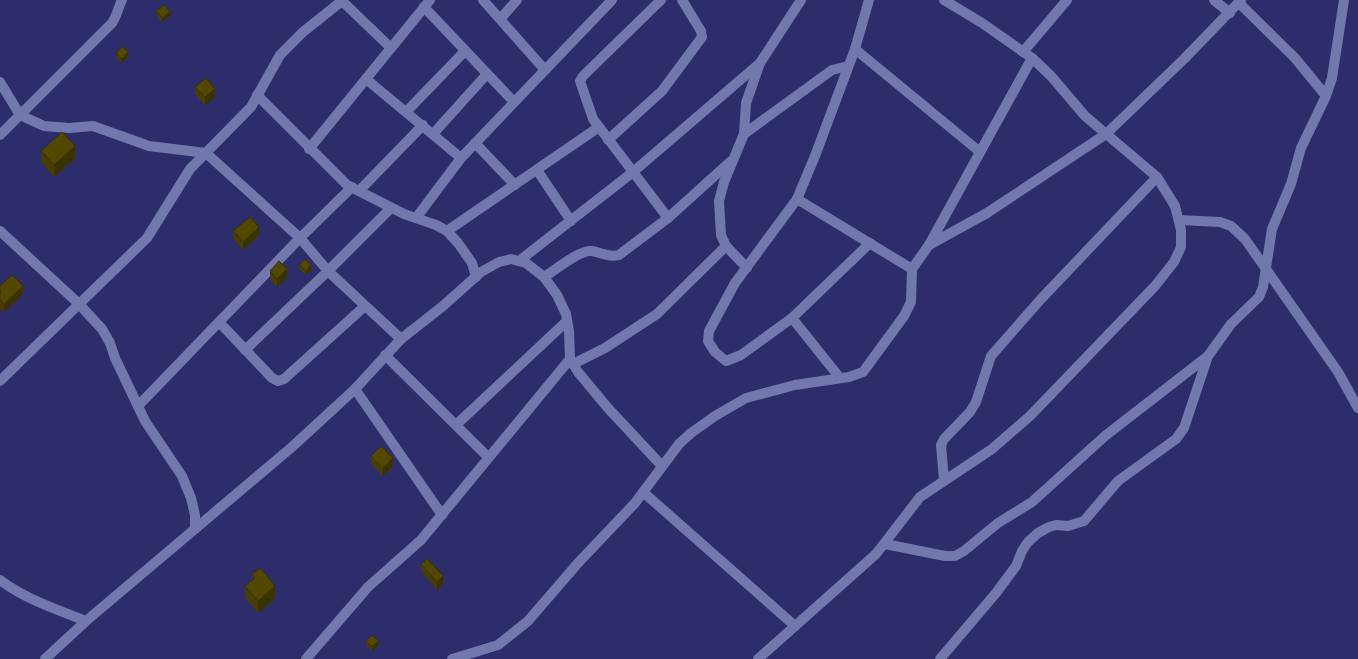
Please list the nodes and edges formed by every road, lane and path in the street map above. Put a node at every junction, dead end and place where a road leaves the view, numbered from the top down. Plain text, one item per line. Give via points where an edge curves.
1 (122, 0) edge
2 (343, 0) edge
3 (483, 0) edge
4 (517, 0) edge
5 (612, 0) edge
6 (661, 0) edge
7 (682, 0) edge
8 (800, 0) edge
9 (869, 0) edge
10 (944, 0) edge
11 (1067, 0) edge
12 (1214, 0) edge
13 (1344, 0) edge
14 (1240, 1) edge
15 (427, 4) edge
16 (1230, 13) junction
17 (501, 18) junction
18 (391, 48) junction
19 (855, 49) junction
20 (465, 51) junction
21 (1027, 55) junction
22 (760, 63) junction
23 (848, 66) junction
24 (545, 70) junction
25 (487, 74) junction
26 (366, 79) junction
27 (0, 82) edge
28 (257, 95) junction
29 (1326, 96) junction
30 (514, 102) junction
31 (406, 112) junction
32 (20, 115) junction
33 (423, 125) junction
34 (599, 128) junction
35 (433, 134) junction
36 (744, 134) junction
37 (1106, 134) junction
38 (0, 136) edge
39 (608, 140) junction
40 (475, 143) junction
41 (309, 148) junction
42 (980, 152) junction
43 (206, 154) junction
44 (461, 158) junction
45 (732, 160) junction
46 (537, 170) junction
47 (633, 172) junction
48 (1157, 177) junction
49 (515, 185) junction
50 (356, 189) junction
51 (797, 199) junction
52 (391, 208) junction
53 (416, 218) junction
54 (668, 218) junction
55 (1179, 220) junction
56 (571, 221) junction
57 (0, 231) edge
58 (447, 232) junction
59 (300, 238) junction
60 (870, 243) junction
61 (929, 245) junction
62 (726, 246) junction
63 (519, 261) junction
64 (747, 268) junction
65 (912, 269) junction
66 (1266, 269) junction
67 (328, 271) junction
68 (544, 277) junction
69 (476, 278) junction
70 (78, 303) junction
71 (365, 306) junction
72 (792, 318) junction
73 (567, 321) junction
74 (219, 322) junction
75 (401, 339) junction
76 (245, 350) junction
77 (385, 355) junction
78 (1208, 356) junction
79 (571, 362) junction
80 (840, 378) junction
81 (0, 381) edge
82 (355, 389) junction
83 (138, 406) junction
84 (1358, 408) edge
85 (457, 424) junction
86 (488, 457) junction
87 (662, 466) junction
88 (944, 480) junction
89 (643, 492) junction
90 (442, 515) junction
91 (195, 529) junction
92 (885, 544) junction
93 (0, 580) edge
94 (86, 622) junction
95 (795, 626) junction
96 (45, 659) edge
97 (306, 659) edge
98 (452, 659) edge
99 (758, 659) edge
100 (940, 659) edge

1 - 32 street via 112,23
2 - 18 street
2 - 28 street via 303,32 280,55
3 - 17 street
4 - 17 street
5 - 24 street
6 - 34 street via 580,81 593,119
7 - 39 street via 702,37 662,91
8 - 22 street
9 - 19 street
10 - 21 street via 982,22
11 - 21 street
12 - 16 street
13 - 29 street via 1336,55
14 - 16 street
14 - 29 street via 1295,58
15 - 18 street
15 - 20 street
16 - 37 street
17 - 24 street
18 - 26 street
19 - 23 street
19 - 42 street
20 - 25 street
20 - 31 street
21 - 37 street via 1051,76 1085,116
21 - 42 street
22 - 36 street via 746,104
22 - 47 street
23 - 36 street via 832,70
23 - 51 street
24 - 30 street
25 - 30 street
25 - 35 street
26 - 31 street
26 - 41 street
27 - 32 street
28 - 41 street
28 - 43 street via 244,116
29 - 66 street via 1301,148 1291,184 1272,229
30 - 40 street
31 - 33 street
32 - 38 street
32 - 43 street via 44,126 93,126 148,146
33 - 35 street
33 - 50 street
34 - 39 street
34 - 46 street
35 - 44 street
36 - 45 street
37 - 48 street
37 - 61 street via 987,213
39 - 47 street
40 - 44 street
40 - 49 street
41 - 50 street
42 - 61 street
43 - 59 street
43 - 70 street via 190,169 147,238
44 - 53 street
45 - 54 street
45 - 62 street via 720,201 721,234
46 - 49 street
46 - 56 street
47 - 54 street
47 - 56 street
48 - 55 street via 1175,206
48 - 88 street via 991,356 976,402 970,412 944,438
49 - 58 street
50 - 52 street
50 - 59 street
51 - 60 street
51 - 64 street
52 - 53 street
52 - 67 street
53 - 58 street via 436,224
54 - 68 street via 619,255 614,257 590,251 580,254
55 - 66 street via 1220,222 1231,226 1245,239
55 - 88 street via 1181,247 1174,262 1155,286 1030,416 992,449
56 - 63 street
57 - 70 street
58 - 69 street via 472,263
59 - 67 street
59 - 74 street
60 - 65 street
60 - 72 street
61 - 65 street
62 - 64 street
62 - 79 street via 657,314 606,348
63 - 68 street via 526,263
63 - 69 street via 511,259 499,262 481,272
64 - 72 street via 735,283 709,331 708,340 715,352 726,361 732,360
65 - 80 street via 911,302 904,316 866,368 858,374
66 - 78 street via 1259,297 1231,324
66 - 84 street via 1338,372
67 - 71 street
67 - 76 street
68 - 73 street via 557,295
69 - 75 street
70 - 81 street
70 - 83 street via 102,329
71 - 75 street
71 - 76 street via 284,379 278,381 272,378
72 - 80 street
73 - 79 street
73 - 85 street
74 - 76 street
74 - 83 street
75 - 77 street
77 - 82 street
77 - 85 street
78 - 92 street via 1105,436 1032,502 998,523 964,551 955,556 945,556
78 - 100 street via 1184,428 1176,439 1118,481 1084,521 1068,526 1056,524 1038,533 1022,551 1016,566 996,593
79 - 86 street
79 - 87 street via 587,385
80 - 87 street via 795,385 746,398 691,433
82 - 90 street
82 - 91 street via 292,447
83 - 91 street via 145,421 182,476 191,498
85 - 86 street
86 - 90 street
87 - 89 street
88 - 92 street via 920,497
89 - 95 street
89 - 98 street via 528,621 498,644
90 - 97 street via 414,548 368,587
91 - 94 street
92 - 95 street via 854,575
93 - 94 street via 39,602
94 - 96 street
95 - 99 street

